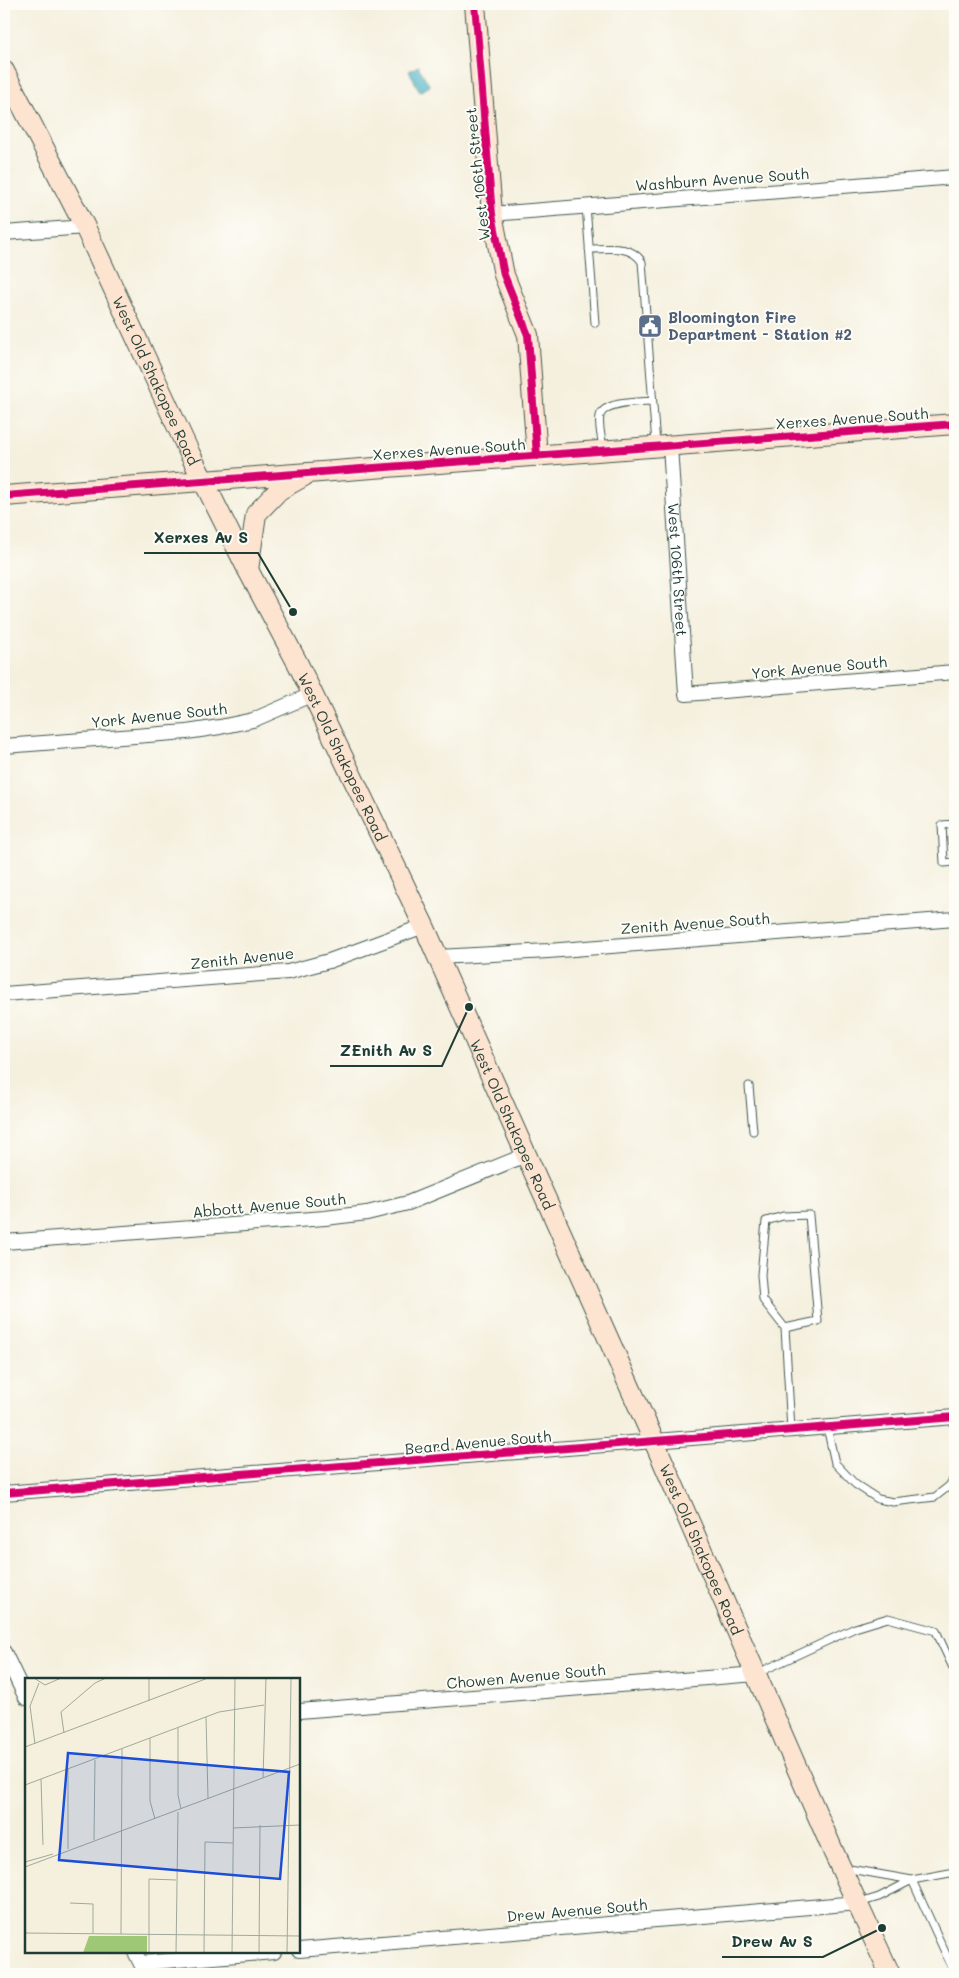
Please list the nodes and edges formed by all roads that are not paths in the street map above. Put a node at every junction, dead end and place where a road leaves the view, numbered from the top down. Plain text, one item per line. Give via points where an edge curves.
1 (476, 4) edge
2 (4, 71) edge
3 (955, 177) edge
4 (586, 206) junction
5 (492, 214) junction
6 (85, 227) junction
7 (4, 233) edge
8 (589, 250) junction
9 (595, 323) dead end
10 (652, 401) junction
11 (955, 424) edge
12 (663, 446) junction
13 (604, 451) junction
14 (537, 456) junction
15 (309, 473) junction
16 (203, 480) junction
17 (4, 496) edge
18 (248, 570) junction
19 (955, 672) edge
20 (313, 694) junction
21 (686, 694) joint
22 (4, 746) edge
23 (955, 824) edge
24 (955, 862) edge
25 (955, 919) edge
26 (424, 926) junction
27 (438, 957) junction
28 (4, 994) edge
29 (749, 1086) dead end
30 (753, 1131) dead end
31 (526, 1154) junction
32 (4, 1242) edge
33 (785, 1328) junction
34 (955, 1417) edge
35 (827, 1428) junction
36 (791, 1430) junction
37 (654, 1442) junction
38 (955, 1477) edge
39 (4, 1493) edge
40 (4, 1652) edge
41 (955, 1672) edge
42 (756, 1674) junction
43 (25, 1696) edge
44 (300, 1711) edge
45 (841, 1867) junction
46 (955, 1872) edge
47 (912, 1880) junction
48 (858, 1904) junction
49 (300, 1950) edge
50 (262, 1953) edge
51 (141, 1963) edge
52 (890, 1974) edge
53 (955, 1974) edge

1 - 5 main road, West 106th Street
2 - 6 main road, West Old Shakopee Road
3 - 4 street, Washburn Avenue South
4 - 5 street, Washburn Avenue South
4 - 8 lane
5 - 14 main road, West 106th Street via 504,275 528,335
6 - 7 street
6 - 16 main road, West Old Shakopee Road
8 - 9 lane
8 - 10 lane via 623,249 638,255 642,262
10 - 12 lane
10 - 13 lane via 612,405 604,410 600,416
11 - 12 main road, Xerxes Avenue South
12 - 13 main road, Xerxes Avenue South
12 - 21 street, West 106th Street
13 - 14 main road, Xerxes Avenue South
14 - 15 main road, Xerxes Avenue South
15 - 16 main road, Xerxes Avenue South
15 - 18 main road via 278,490 256,514
16 - 17 main road, Xerxes Avenue South
16 - 18 main road, West Old Shakopee Road
18 - 20 main road, West Old Shakopee Road
19 - 21 street, York Avenue South
20 - 22 street, York Avenue South via 253,720 220,727
20 - 26 main road, West Old Shakopee Road
23 - 24 lane via 942,825 944,862
25 - 27 street, Zenith Avenue South
26 - 27 main road, West Old Shakopee Road
26 - 28 street, Zenith Avenue via 329,961 288,972
27 - 31 main road, West Old Shakopee Road
29 - 30 lane
31 - 32 street, Abbott Avenue South via 408,1203 367,1213
31 - 37 main road, West Old Shakopee Road
33 - 33 lane via 763,1300 761,1275 766,1221 783,1216 809,1215 818,1321
33 - 36 lane
34 - 35 street, Beard Avenue South
35 - 36 street, Beard Avenue South
35 - 38 lane via 835,1463 855,1484 878,1499 893,1502 936,1497
36 - 37 street, Beard Avenue South
37 - 39 street, Beard Avenue South
37 - 42 main road, West Old Shakopee Road
40 - 43 street
41 - 42 lane via 936,1630 888,1618 855,1628
42 - 44 street, Chowen Avenue South
42 - 45 main road, West Old Shakopee Road
45 - 47 lane
45 - 48 main road, West Old Shakopee Road
46 - 47 lane
47 - 48 lane
47 - 53 lane
48 - 49 street, Drew Avenue South
48 - 52 main road, West Old Shakopee Road
50 - 51 street

